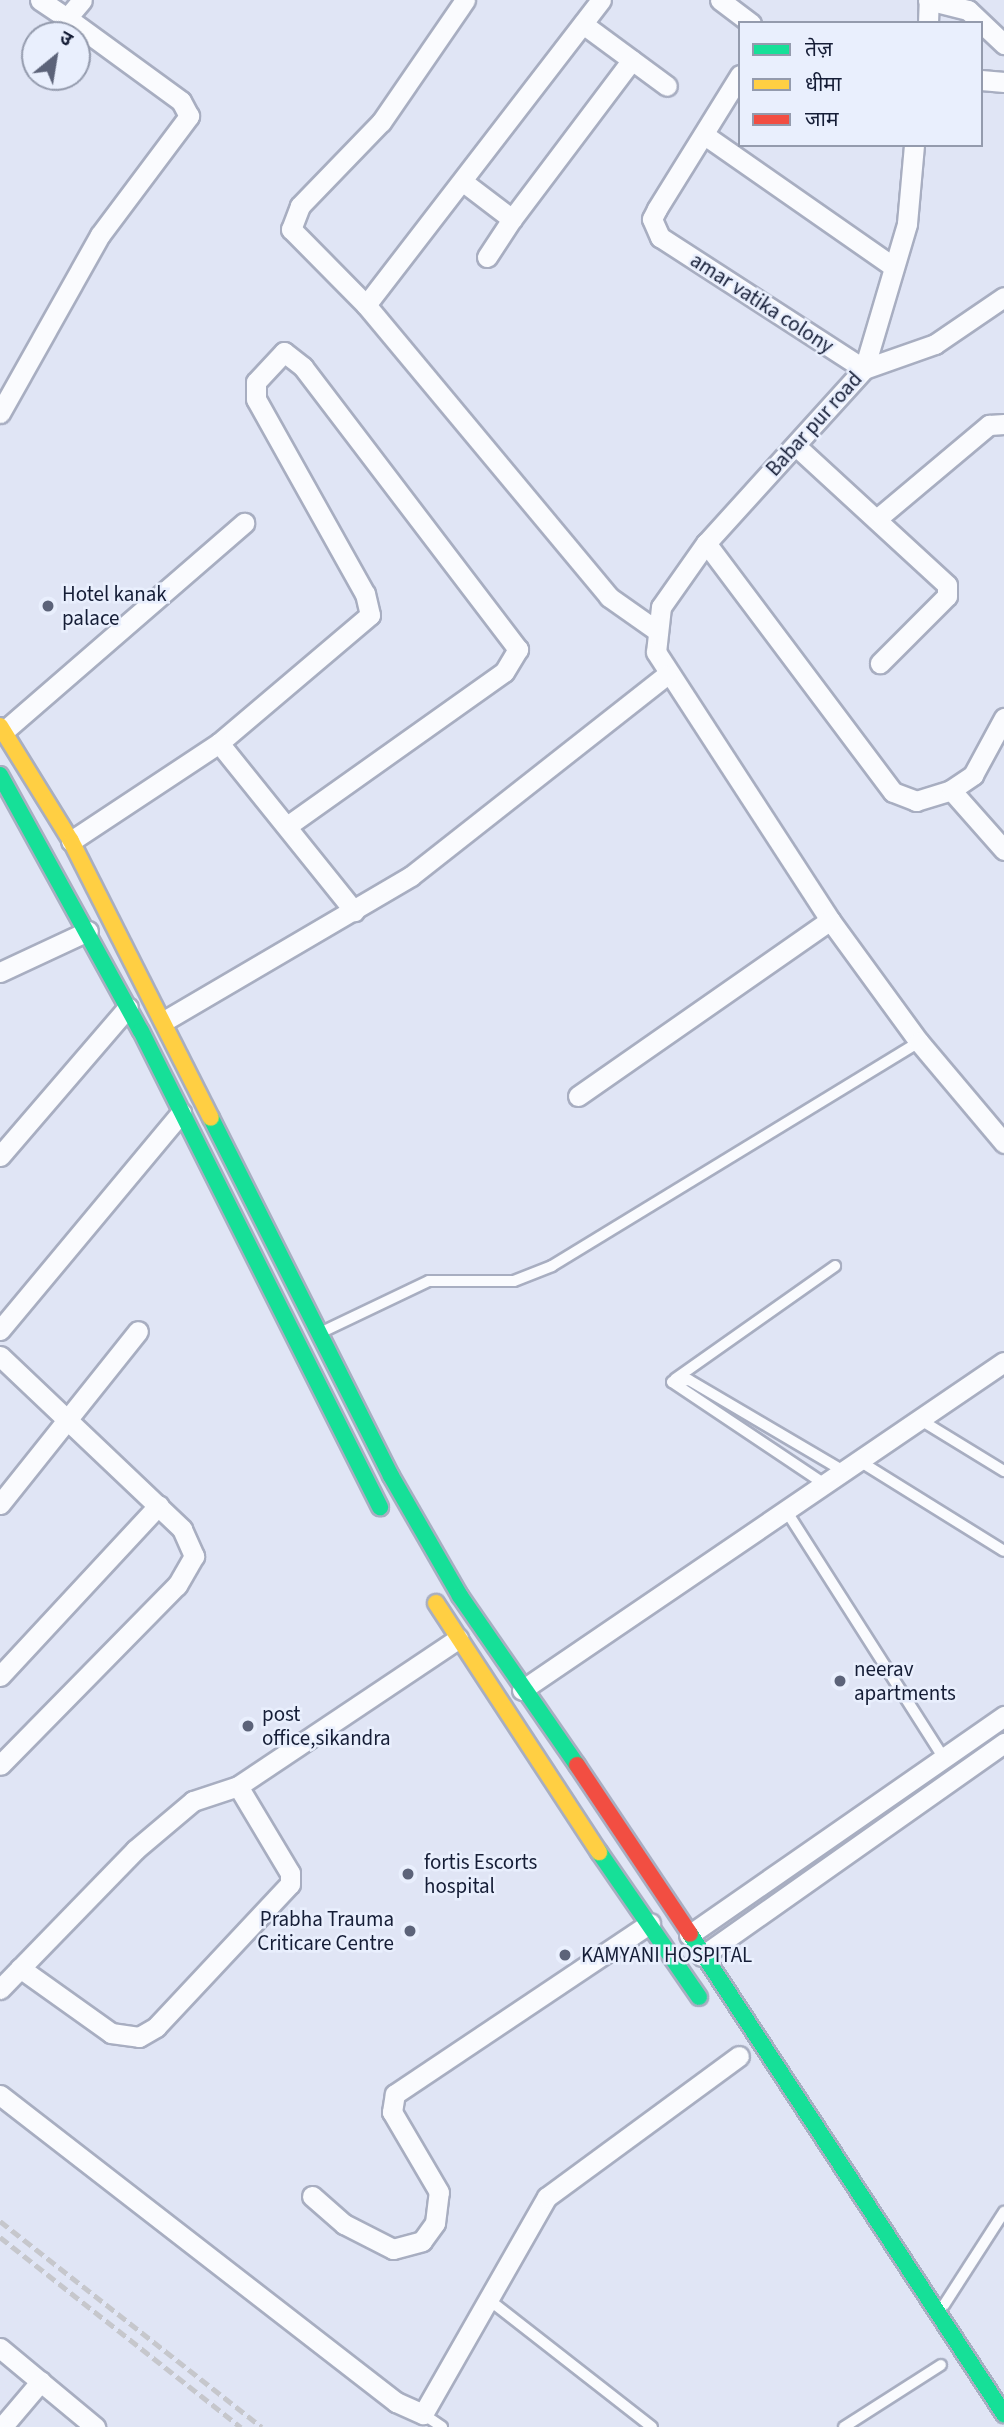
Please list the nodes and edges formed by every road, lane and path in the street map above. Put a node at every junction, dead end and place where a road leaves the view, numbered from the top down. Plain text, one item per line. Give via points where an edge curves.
1 (40, 0) edge
2 (82, 0) edge
3 (466, 0) edge
4 (601, 0) edge
5 (720, 0) edge
6 (928, 0) edge
7 (67, 18) junction
8 (748, 21) edge
9 (928, 21) edge
10 (980, 21) edge
11 (583, 24) junction
12 (983, 24) edge
13 (1004, 44) edge
14 (632, 60) junction
15 (738, 79) edge
16 (983, 80) edge
17 (1004, 82) edge
18 (667, 86) dead end
19 (706, 136) junction
20 (914, 147) edge
21 (466, 184) junction
22 (512, 219) junction
23 (488, 257) dead end
24 (894, 267) junction
25 (1004, 297) edge
26 (366, 305) junction
27 (864, 369) junction
28 (0, 413) edge
29 (1004, 424) edge
30 (796, 446) junction
31 (878, 518) junction
32 (244, 523) dead end
33 (706, 543) junction
34 (656, 630) junction
35 (880, 663) dead end
36 (666, 675) junction
37 (1004, 718) edge
38 (2, 728) edge
39 (219, 743) junction
40 (0, 775) edge
41 (951, 790) junction
42 (287, 826) junction
43 (71, 841) junction
44 (1004, 850) edge
45 (354, 911) junction
46 (830, 919) junction
47 (89, 931) junction
48 (0, 972) edge
49 (128, 1007) junction
50 (164, 1020) junction
51 (919, 1042) junction
52 (578, 1096) dead end
53 (181, 1113) junction
54 (1004, 1143) edge
55 (0, 1156) edge
56 (835, 1266) dead end
57 (0, 1331) edge
58 (138, 1331) dead end
59 (320, 1333) junction
60 (0, 1356) edge
61 (1004, 1362) edge
62 (675, 1380) junction
63 (73, 1419) junction
64 (919, 1419) junction
65 (853, 1467) junction
66 (1004, 1471) edge
67 (826, 1486) junction
68 (0, 1504) edge
69 (159, 1505) junction
70 (787, 1512) junction
71 (388, 1520) dead end
72 (1004, 1551) edge
73 (428, 1589) dead end
74 (458, 1639) junction
75 (0, 1676) edge
76 (522, 1690) junction
77 (1004, 1716) edge
78 (1004, 1743) edge
79 (944, 1758) junction
80 (0, 1765) edge
81 (238, 1786) junction
82 (650, 1923) junction
83 (690, 1935) junction
84 (702, 1956) junction
85 (20, 1968) junction
86 (0, 1989) edge
87 (709, 2012) dead end
88 (739, 2056) dead end
89 (0, 2095) edge
90 (312, 2196) dead end
91 (1004, 2211) edge
92 (488, 2299) junction
93 (937, 2316) junction
94 (0, 2348) edge
95 (937, 2360) joint
96 (41, 2381) junction
97 (954, 2385) dead end
98 (1001, 2402) edge
99 (424, 2414) junction
100 (2, 2427) edge
101 (95, 2427) edge
102 (442, 2427) edge
103 (652, 2427) edge
104 (844, 2427) edge

1 - 7 street
2 - 7 street
3 - 26 street via 381,122 292,220 297,240
4 - 11 street
5 - 8 street
6 - 9 street
6 - 10 street via 968,10
7 - 28 street via 181,101 189,116 100,235
11 - 14 street
11 - 21 street
12 - 13 street
14 - 18 street
14 - 22 street
15 - 19 street
16 - 17 street
19 - 24 street
19 - 27 street, amar vatika colony via 652,219 660,237
20 - 24 street, Babar pur road via 907,224
21 - 22 street
21 - 26 street
22 - 23 street
24 - 27 street, Babar pur road
25 - 27 street via 935,344
26 - 34 street via 609,597
27 - 30 street, Babar pur road
29 - 31 street via 989,425
30 - 31 street
30 - 33 street, Babar pur road
31 - 35 street via 944,580 948,591
32 - 38 street
33 - 34 street, Babar pur road via 661,607
33 - 41 street via 894,792 916,801
34 - 36 street
36 - 45 street via 411,876
36 - 46 street
37 - 41 street via 973,775
38 - 43 highway
39 - 42 street
39 - 42 street via 370,615 365,594 256,399 256,382 284,352 303,367 518,649 504,672
39 - 43 street
40 - 47 highway
41 - 44 street
42 - 45 street
43 - 50 highway
45 - 50 street
46 - 51 street
46 - 52 street
47 - 48 street
47 - 49 highway
49 - 53 highway
49 - 55 street
50 - 59 highway
51 - 54 street
51 - 59 lane via 552,1266 514,1282 429,1281
53 - 57 street
53 - 71 highway
56 - 62 lane
58 - 63 street
59 - 76 highway via 391,1476
60 - 63 street
61 - 64 street
62 - 65 lane via 689,1380
62 - 67 lane via 673,1388
63 - 68 street
63 - 69 street
64 - 65 street
64 - 66 lane
65 - 67 street
65 - 72 lane
67 - 70 street
69 - 75 street
69 - 80 street via 191,1543 189,1572
70 - 76 street
70 - 79 lane
73 - 74 highway
74 - 81 street
74 - 82 highway
76 - 83 highway
77 - 79 street
78 - 84 street
79 - 83 street
81 - 85 street via 214,1789 164,1825
81 - 85 street via 284,1861 290,1884 156,2027 139,2037 111,2033
82 - 87 highway
82 - 90 street via 395,2094 392,2112 439,2192 435,2223 422,2241 393,2249 344,2224
83 - 84 highway
84 - 93 highway
85 - 86 street
88 - 92 street via 547,2197
89 - 99 street via 396,2402
91 - 93 lane
92 - 99 street
92 - 103 lane
93 - 98 highway
94 - 96 street
95 - 97 highway
95 - 104 lane
96 - 100 street
96 - 101 street
99 - 102 lane

